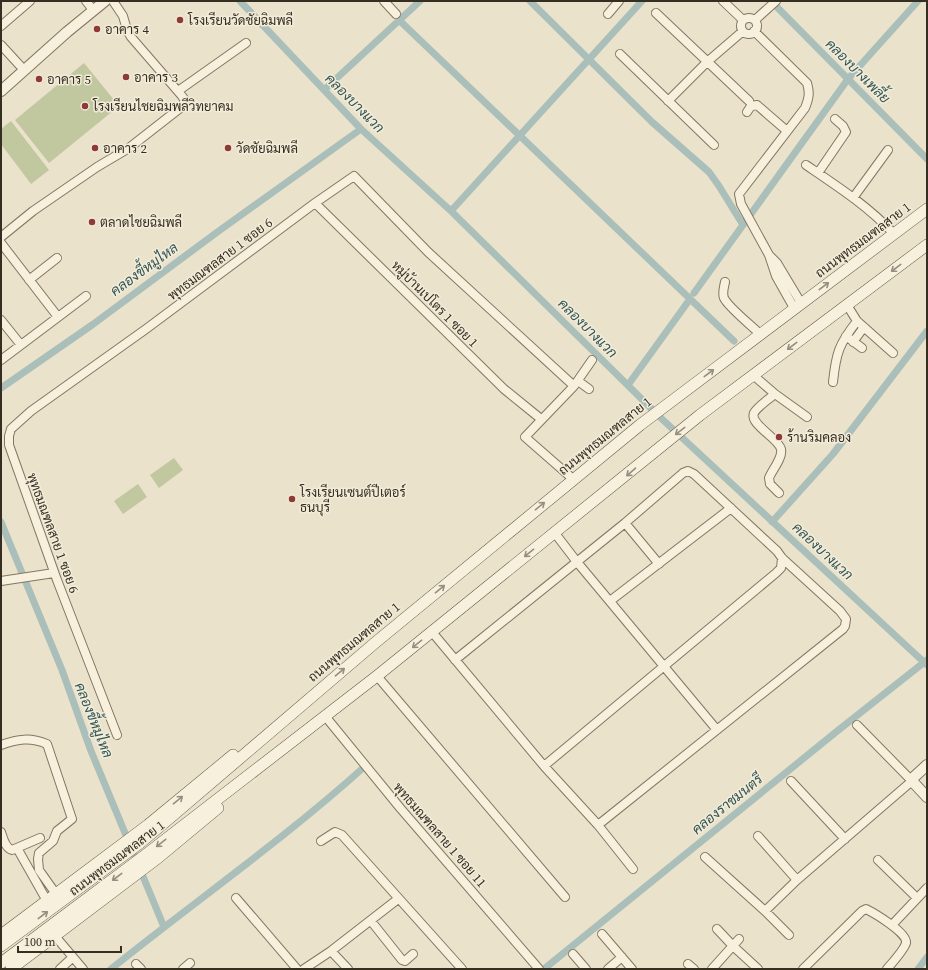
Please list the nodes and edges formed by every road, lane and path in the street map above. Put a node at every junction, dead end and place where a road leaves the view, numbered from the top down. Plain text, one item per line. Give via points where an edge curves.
1 (30, 1) edge
2 (86, 1) edge
3 (105, 1) edge
4 (113, 1) edge
5 (384, 1) edge
6 (619, 1) edge
7 (723, 1) edge
8 (772, 4) edge
9 (93, 10) junction
10 (656, 13) dead end
11 (396, 14) dead end
12 (608, 14) dead end
13 (743, 20) junction
14 (755, 20) junction
15 (1, 26) edge
16 (743, 31) junction
17 (754, 31) junction
18 (246, 43) dead end
19 (1, 45) edge
20 (620, 54) dead end
21 (707, 62) junction
22 (24, 70) junction
23 (1, 91) edge
24 (178, 91) junction
25 (668, 101) junction
26 (749, 101) dead end
27 (747, 112) dead end
28 (835, 119) dead end
29 (787, 131) junction
30 (714, 145) dead end
31 (888, 150) dead end
32 (806, 165) dead end
33 (818, 173) junction
34 (854, 198) junction
35 (315, 203) junction
36 (927, 209) edge
37 (894, 234) junction
38 (1, 237) edge
39 (1, 243) edge
40 (927, 245) edge
41 (57, 258) dead end
42 (29, 280) junction
43 (725, 282) dead end
44 (86, 296) dead end
45 (847, 305) junction
46 (798, 306) junction
47 (58, 317) junction
48 (1, 320) edge
49 (857, 321) junction
50 (864, 327) junction
51 (760, 334) junction
52 (846, 336) junction
53 (853, 342) junction
54 (21, 345) junction
55 (862, 348) dead end
56 (893, 353) dead end
57 (1, 360) edge
58 (592, 360) dead end
59 (753, 375) junction
60 (833, 382) dead end
61 (576, 383) junction
62 (589, 389) dead end
63 (775, 394) junction
64 (807, 417) dead end
65 (541, 419) junction
66 (573, 479) junction
67 (778, 493) dead end
68 (731, 508) junction
69 (624, 523) junction
70 (554, 532) junction
71 (782, 558) junction
72 (577, 562) junction
73 (659, 564) junction
74 (54, 573) junction
75 (3, 581) edge
76 (610, 601) junction
77 (432, 632) junction
78 (455, 660) junction
79 (665, 666) junction
80 (377, 676) junction
81 (310, 698) junction
82 (325, 716) junction
83 (857, 725) dead end
84 (717, 730) junction
85 (117, 735) dead end
86 (1, 745) edge
87 (927, 765) edge
88 (544, 766) junction
89 (791, 781) dead end
90 (912, 781) junction
91 (927, 797) edge
92 (598, 825) junction
93 (1, 832) edge
94 (758, 836) dead end
95 (40, 838) dead end
96 (844, 840) junction
97 (321, 841) dead end
98 (17, 848) junction
99 (153, 855) junction
100 (705, 857) dead end
101 (878, 860) dead end
102 (633, 869) dead end
103 (797, 880) junction
104 (927, 888) edge
105 (56, 894) junction
106 (565, 897) dead end
107 (236, 898) dead end
108 (917, 898) junction
109 (398, 899) junction
110 (47, 901) junction
111 (765, 911) junction
112 (371, 921) junction
113 (892, 926) junction
114 (717, 929) dead end
115 (4, 934) edge
116 (602, 934) dead end
117 (789, 935) dead end
118 (55, 936) junction
119 (739, 939) dead end
120 (1, 946) edge
121 (733, 946) junction
122 (331, 951) junction
123 (413, 954) dead end
124 (573, 954) dead end
125 (622, 957) junction
126 (25, 958) junction
127 (72, 958) junction
128 (190, 963) dead end
129 (1, 964) edge
130 (63, 968) edge
131 (4, 969) edge
132 (11, 969) edge
133 (83, 969) edge
134 (183, 969) edge
135 (297, 969) edge
136 (304, 969) edge
137 (348, 969) edge
138 (462, 969) edge
139 (539, 969) edge
140 (586, 969) edge
141 (608, 969) edge
142 (632, 969) edge
143 (712, 969) edge
144 (758, 969) edge
145 (803, 969) edge
146 (887, 969) edge

1 - 15 street
2 - 9 street
3 - 9 street
4 - 24 street via 123,16 131,37
5 - 11 street
6 - 12 street
7 - 13 street
8 - 14 street
9 - 22 street
10 - 21 street
13 - 14 street
13 - 16 street
14 - 17 street via 757,26
16 - 17 street
16 - 21 street
17 - 29 street via 807,83 810,92 805,108
18 - 24 street
19 - 22 street
20 - 25 street
21 - 25 street
21 - 26 street
22 - 23 street
24 - 38 street via 185,102 178,110 129,148 33,211
25 - 30 street
27 - 29 street via 751,106 758,105
28 - 33 street via 846,132
29 - 46 street via 739,194 741,204 769,255 776,276
31 - 34 street
32 - 33 street
33 - 34 street
34 - 37 street
35 - 61 street, พุทธมณฑลสาย 1 ซอย 6 via 354,176 428,252
35 - 65 street, หมู่บ้านเปโตร 1 ซอย 1 via 504,389
35 - 74 street, พุทธมณฑลสาย 1 ซอย 6 via 31,411 11,429 9,445
36 - 37 main road, ถนนพุทธมณฑลสาย 1
46 -> 37 main road, ถนนพุทธมณฑลสาย 1
39 - 42 street
40 -> 45 main road, ถนนพุทธมณฑลสาย 1
41 - 42 street
42 - 47 street
43 - 51 street via 724,299
44 - 47 street
45 - 49 street
45 -> 59 main road, ถนนพุทธมณฑลสาย 1
46 - 51 main road, ถนนพุทธมณฑลสาย 1
47 - 54 street
48 - 54 street
49 - 50 street
49 - 52 street
50 - 53 street
50 - 56 street
66 -> 51 main road, ถนนพุทธมณฑลสาย 1
52 - 53 street
52 - 60 street via 836,355
53 - 55 street
54 - 57 street
58 - 61 street
59 - 63 street
59 -> 70 main road, ถนนพุทธมณฑลสาย 1
61 - 62 street
61 - 65 street
63 - 64 street
63 - 67 street via 754,411 753,416 755,422 781,448 781,455 769,478 770,484
65 - 66 street via 525,438
81 -> 66 main road, ถนนพุทธมณฑลสาย 1
68 - 69 street via 688,471
68 - 71 street
68 - 73 street
69 - 72 street
69 - 73 street
70 - 72 street
70 -> 77 main road, ถนนพุทธมณฑลสาย 1
71 - 79 street via 781,568 776,573
71 - 84 street via 840,611 846,619 845,626
72 - 76 street
72 - 78 street
73 - 76 street
74 - 75 street
74 - 85 street, พุทธมณฑลสาย 1 ซอย 6
76 - 79 street
77 - 78 street
77 -> 80 main road, ถนนพุทธมณฑลสาย 1
78 - 88 street
79 - 84 street
79 - 88 street
80 - 82 main road, ถนนพุทธมณฑลสาย 1
80 - 106 street
105 -> 81 main road, ถนนพุทธมณฑลสาย 1 via 148,825 262,732
120 -> 81 main road, ถนนพุทธมณฑลสาย 1 via 140,842
82 -> 99 main road, ถนนพุทธมณฑลสาย 1 via 283,756
82 - 139 street, พุทธมณฑลสาย 1 ซอย 11 via 401,809
83 - 90 street
84 - 92 street
86 - 105 street via 18,739 47,744 72,818 57,830 53,841 39,853 39,870
87 - 90 street
88 - 92 street
89 - 96 street
90 - 91 street
90 - 96 street
92 - 102 street
93 - 98 street via 9,849
94 - 103 street
95 - 98 street
96 - 103 street
97 - 109 street via 335,832 342,835
98 - 110 street
99 - 118 main road, ถนนพุทธมณฑลสาย 1 via 119,887
99 -> 129 main road, ถนนพุทธมณฑลสาย 1
100 - 111 street
101 - 108 street
103 - 111 street
104 - 108 street
105 - 110 main road, ถนนพุทธมณฑลสาย 1
107 - 135 street
108 - 113 street
109 - 112 street
109 - 138 street
110 - 115 main road, ถนนพุทธมณฑลสาย 1
111 - 117 street
112 - 122 street
112 - 123 street via 402,960
113 - 145 street via 866,909
113 - 146 street via 906,938 906,943
114 - 121 street
116 - 125 street
118 - 126 main road, ถนนพุทธมณฑลสาย 1
118 - 127 street
119 - 121 street
121 - 143 street
121 - 144 street
122 - 136 street
122 - 137 street
124 - 140 street
125 - 141 street
125 - 142 street
126 - 131 main road
126 - 132 main road, ถนนพุทธมณฑลสาย 1
127 - 130 street
127 - 133 street
128 - 134 street

